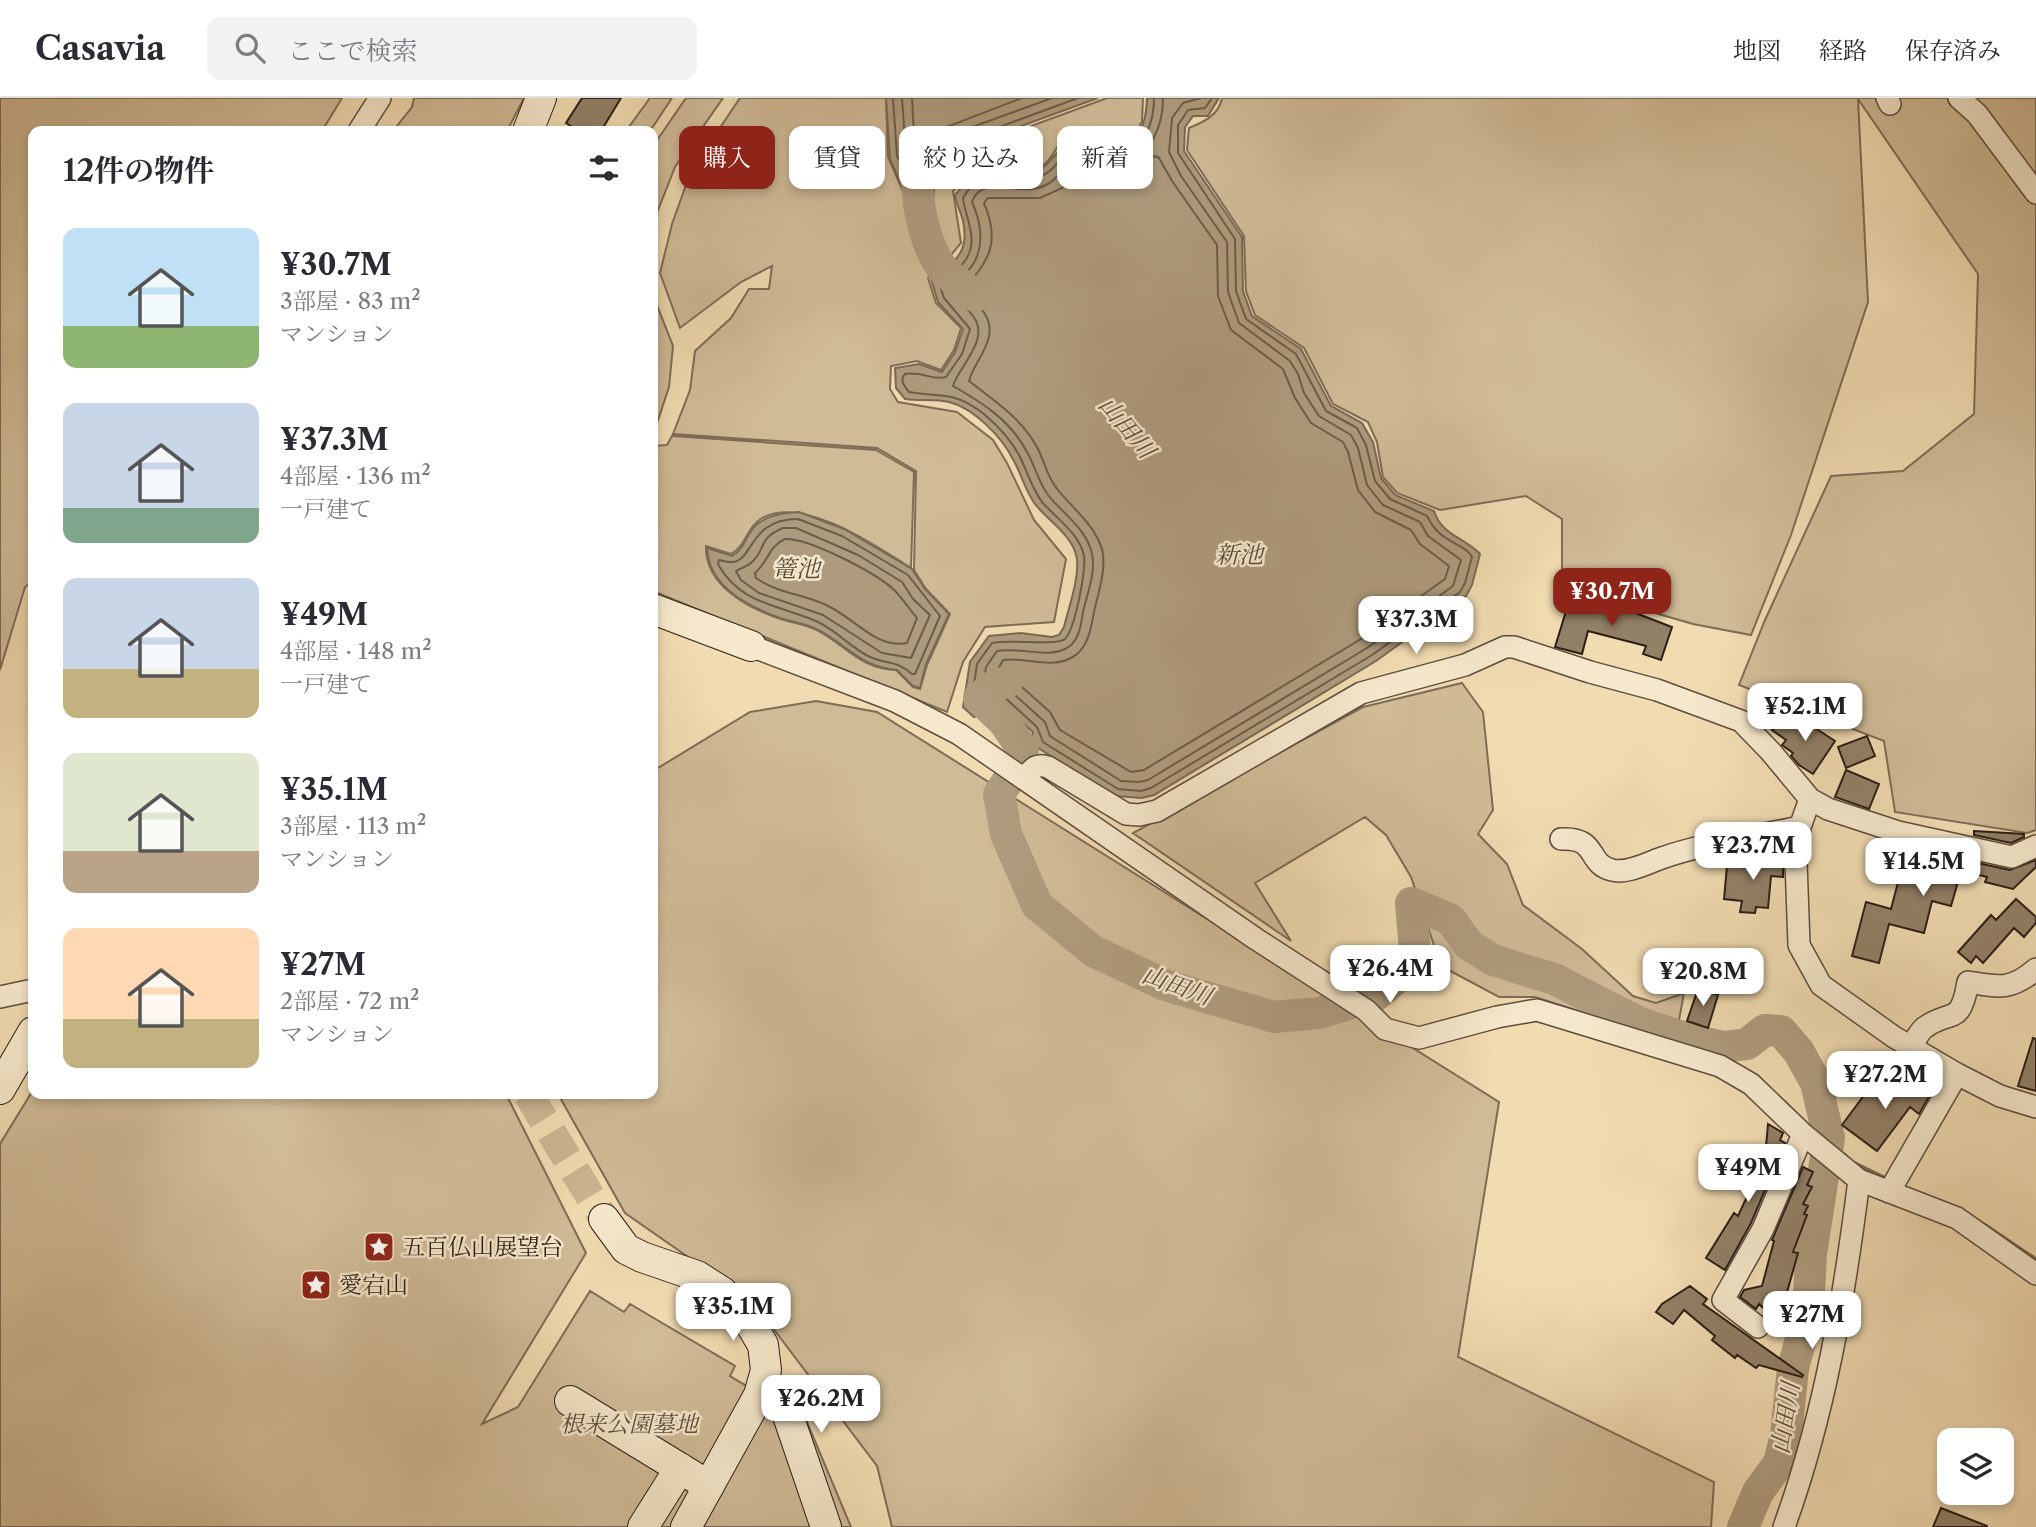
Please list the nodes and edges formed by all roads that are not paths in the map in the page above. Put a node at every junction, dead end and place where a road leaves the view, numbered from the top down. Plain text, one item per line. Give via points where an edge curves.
1 (380, 98) edge
2 (541, 98) edge
3 (1959, 98) edge
4 (362, 126) edge
5 (530, 126) edge
6 (2036, 193) edge
7 (658, 611) edge
8 (751, 646) joint
9 (1024, 779) junction
10 (1810, 799) junction
11 (1800, 827) junction
12 (1561, 839) dead end
13 (2036, 846) edge
14 (2036, 969) edge
15 (28, 991) edge
16 (0, 997) edge
17 (28, 1041) edge
18 (1911, 1047) junction
19 (1957, 1074) junction
20 (0, 1089) edge
21 (2036, 1107) edge
22 (1803, 1134) junction
23 (1859, 1180) junction
24 (1889, 1192) junction
25 (604, 1219) tunnel mouth
26 (2036, 1274) edge
27 (1758, 1327) dead end
28 (764, 1382) junction
29 (570, 1401) dead end
30 (680, 1468) junction
31 (709, 1486) junction
32 (643, 1527) edge
33 (687, 1527) edge
34 (826, 1527) edge
35 (1784, 1527) edge

1 - 4 street
2 - 5 street
3 - 6 street via 1977,114
7 - 8 street
8 - 9 street via 943,724
9 - 10 street via 1040,765 1115,810 1126,814 1157,811 1361,693 1514,647 1741,721
9 - 22 street via 1366,1010 1385,1029 1419,1038 1537,1010 1720,1066 1751,1084
10 - 11 street
10 - 13 street via 1898,832 2012,856
11 - 12 street via 1671,855 1632,869 1612,870 1576,838
11 - 18 street via 1796,861 1799,945 1821,985
14 - 18 street via 2022,982 2002,988 1968,982 1965,1000 1956,1014 1924,1028
15 - 16 street
17 - 20 street
18 - 19 street
19 - 21 street via 2000,1096
19 - 24 street
22 - 23 street
22 - 27 street via 1763,1229 1723,1300
23 - 24 street
23 - 35 street via 1832,1362 1806,1465
24 - 26 street via 1957,1218
25 - 28 street via 626,1249 697,1276 732,1302 763,1345
28 - 31 street
28 - 34 street via 783,1401
29 - 30 street
30 - 31 street
30 - 32 street
31 - 33 street

